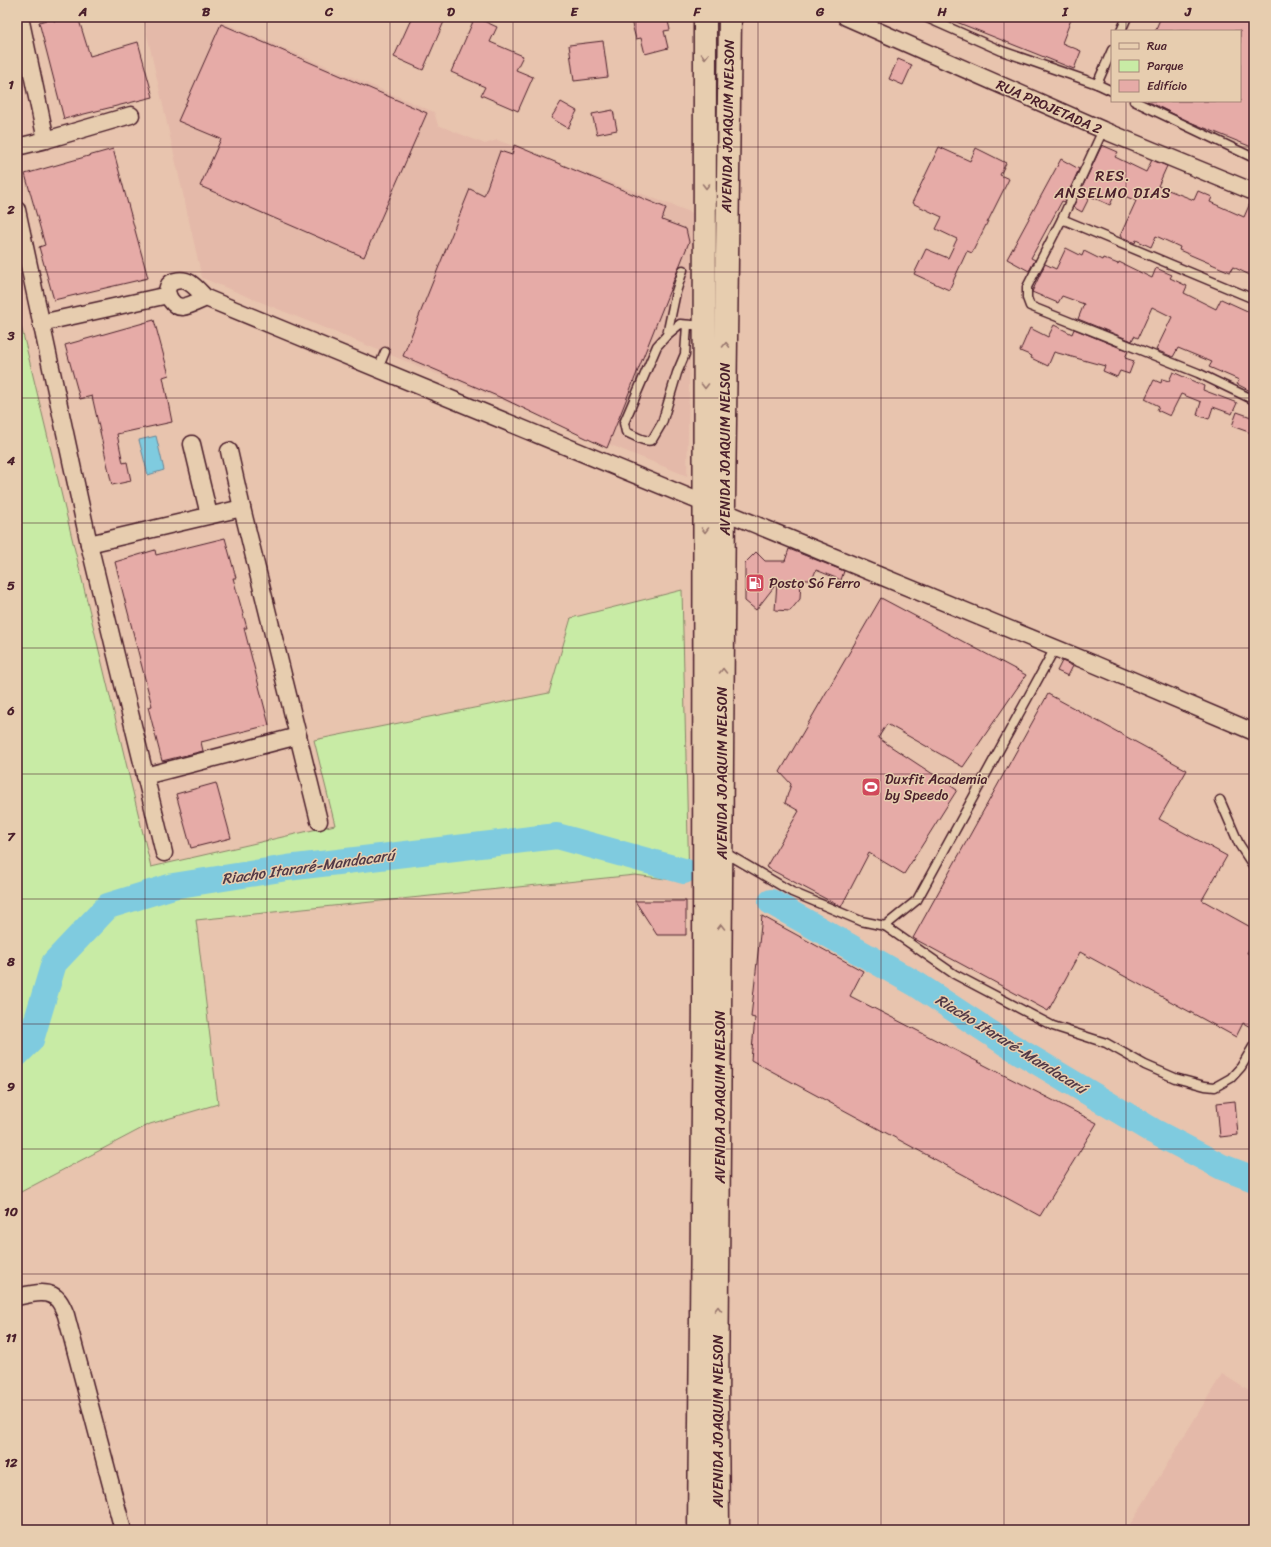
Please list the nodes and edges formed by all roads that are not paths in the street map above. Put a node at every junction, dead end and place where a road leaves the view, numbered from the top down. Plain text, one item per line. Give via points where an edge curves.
1 (20, 17) edge
2 (705, 17) edge
3 (730, 17) edge
4 (846, 17) edge
5 (925, 17) edge
6 (1127, 17) edge
7 (1121, 30) edge
8 (1111, 52) edge
9 (1097, 84) junction
10 (1111, 91) edge
11 (1136, 102) edge
12 (131, 116) dead end
13 (1103, 130) junction
14 (46, 140) junction
15 (17, 147) edge
16 (1254, 158) edge
17 (1254, 192) edge
18 (17, 210) edge
19 (1062, 218) junction
20 (683, 270) dead end
21 (168, 295) junction
22 (206, 298) junction
23 (1254, 299) edge
24 (41, 324) junction
25 (696, 326) junction
26 (667, 335) junction
27 (385, 352) dead end
28 (378, 369) junction
29 (1254, 400) edge
30 (192, 444) dead end
31 (229, 451) dead end
32 (705, 504) junction
33 (242, 508) junction
34 (724, 513) junction
35 (209, 515) junction
36 (89, 544) junction
37 (1055, 648) junction
38 (1254, 732) edge
39 (298, 736) junction
40 (145, 776) junction
41 (1220, 800) dead end
42 (319, 821) dead end
43 (722, 850) junction
44 (164, 853) dead end
45 (1254, 867) edge
46 (885, 926) junction
47 (712, 955) junction
48 (712, 1001) junction
49 (1254, 1045) edge
50 (17, 1296) edge
51 (123, 1530) edge
52 (699, 1530) edge
53 (718, 1530) edge

1 - 14 street
2 -> 25 main road, AVENIDA JOAQUIM NELSON
34 -> 3 main road, AVENIDA JOAQUIM NELSON
4 - 13 street, RUA PROJETADA 2
5 - 9 lane via 1002,51
6 - 7 lane
8 - 9 lane
9 - 10 lane
11 - 16 lane
12 - 14 street
13 - 17 street, RUA PROJETADA 2
13 - 19 lane
14 - 15 street
18 - 24 street
19 - 23 lane
19 - 29 lane via 1027,287 1030,306 1198,373
20 - 26 lane
21 - 22 street via 171,302 182,307
21 - 22 street via 170,283 183,280
21 - 24 street
22 - 28 street
24 - 36 street
25 - 26 lane via 680,324
25 - 26 lane via 676,373 662,423 649,442 626,432 624,423 657,346
25 -> 32 main road, AVENIDA JOAQUIM NELSON
27 - 28 lane
28 - 32 street
30 - 35 street
31 - 33 street
32 - 34 street
32 -> 47 main road, AVENIDA JOAQUIM NELSON
33 - 35 street
33 - 39 street
34 - 37 street
43 -> 34 main road, AVENIDA JOAQUIM NELSON
35 - 36 street
36 - 40 street
37 - 38 street
37 - 46 lane via 918,900
39 - 40 street
39 - 42 street
40 - 44 street
41 - 45 lane via 1239,844
43 - 46 lane via 792,892 861,921
47 -> 43 main road, AVENIDA JOAQUIM NELSON
46 - 49 lane via 961,978 1053,1026 1106,1043 1175,1078 1215,1087 1231,1078
47 - 48 main road, AVENIDA JOAQUIM NELSON
48 - 52 main road, AVENIDA JOAQUIM NELSON
53 -> 48 main road, AVENIDA JOAQUIM NELSON
50 - 51 street via 38,1292 50,1294 58,1299 66,1315

